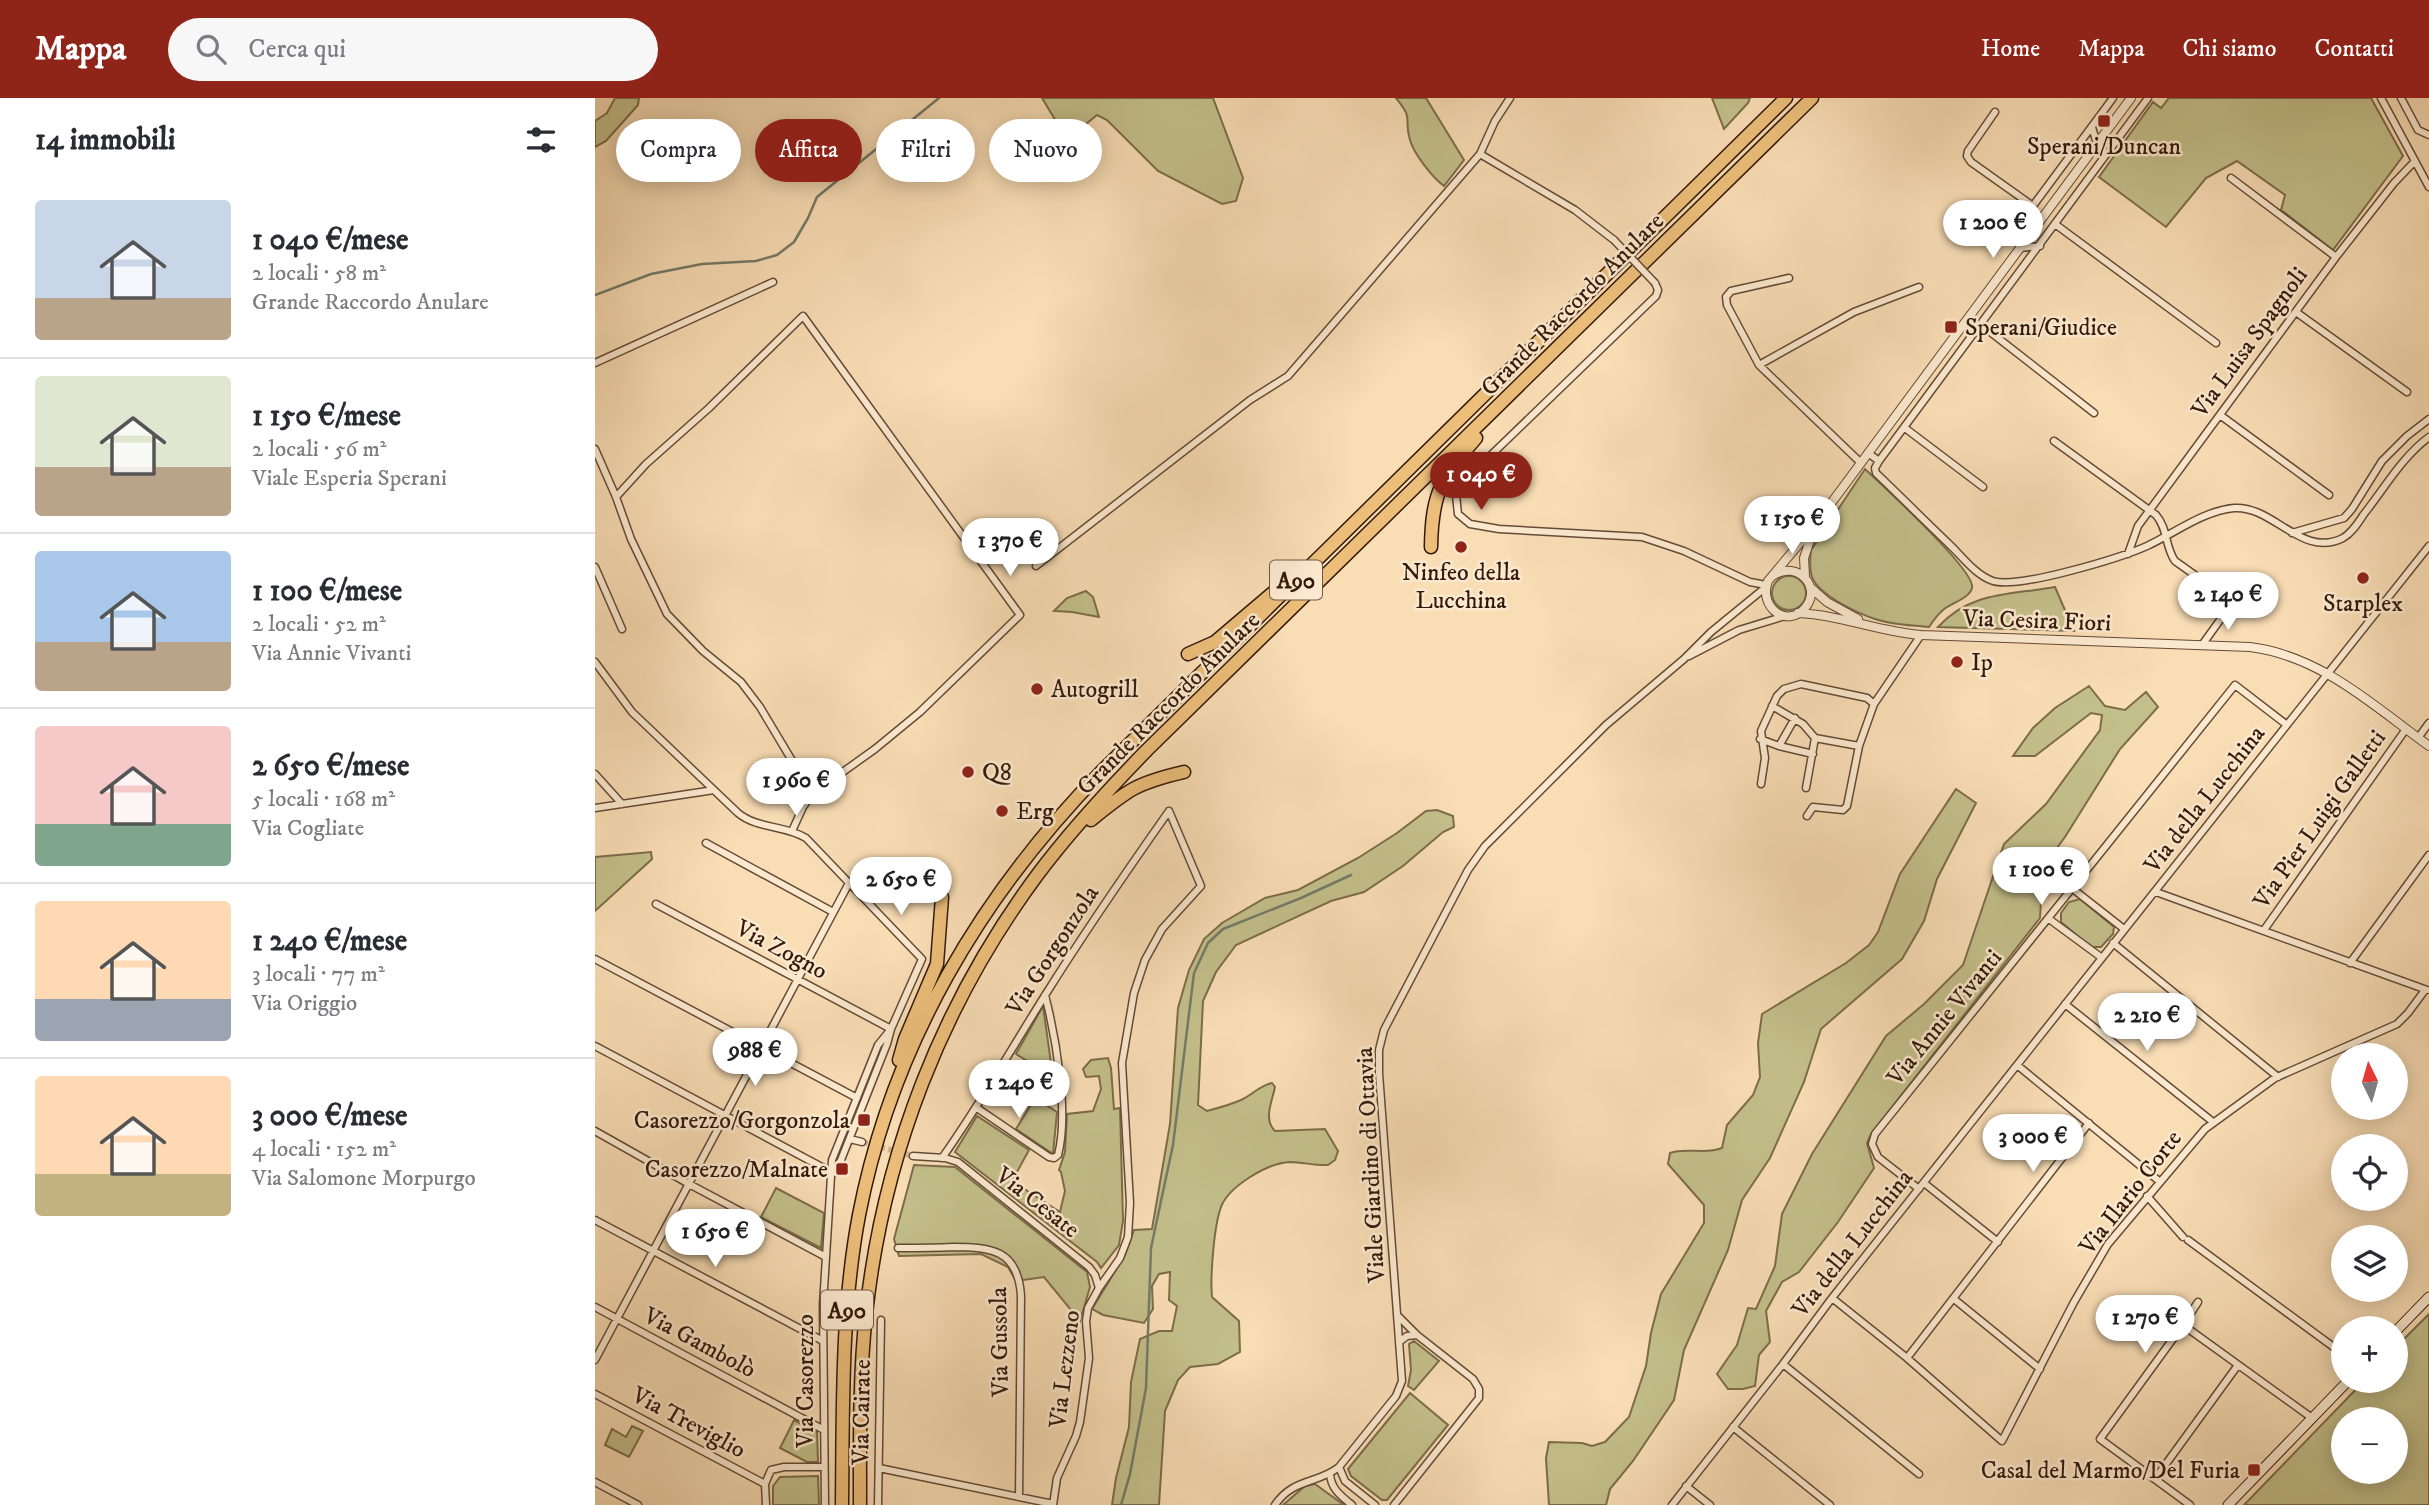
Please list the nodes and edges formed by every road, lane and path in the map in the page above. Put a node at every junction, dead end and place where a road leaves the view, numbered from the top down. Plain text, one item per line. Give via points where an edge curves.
1 (1510, 98) edge
2 (1786, 98) edge
3 (1812, 98) edge
4 (2113, 98) edge
5 (2131, 98) edge
6 (2148, 98) edge
7 (2381, 98) edge
8 (2401, 98) edge
9 (1995, 112) dead end
10 (2092, 127) junction
11 (2428, 132) edge
12 (2097, 144) junction
13 (2114, 144) junction
14 (1480, 154) junction
15 (2415, 161) junction
16 (2231, 178) dead end
17 (2429, 187) edge
18 (2033, 206) junction
19 (2055, 224) junction
20 (2040, 246) junction
21 (2020, 248) junction
22 (2336, 257) junction
23 (1789, 278) dead end
24 (773, 282) dead end
25 (1919, 287) dead end
26 (1990, 289) junction
27 (1991, 309) junction
28 (2296, 312) junction
29 (1980, 324) junction
30 (2216, 343) dead end
31 (1957, 356) junction
32 (1938, 359) junction
33 (595, 363) edge
34 (1759, 365) junction
35 (1530, 374) junction
36 (2407, 391) dead end
37 (2094, 412) dead end
38 (2220, 415) junction
39 (2429, 419) edge
40 (1905, 428) junction
41 (2429, 438) edge
42 (2054, 441) dead end
43 (595, 449) edge
44 (1868, 453) junction
45 (1879, 461) junction
46 (1861, 463) junction
47 (1983, 487) dead end
48 (2329, 495) dead end
49 (616, 496) junction
50 (2150, 510) junction
51 (1815, 526) junction
52 (2292, 533) junction
53 (2166, 537) junction
54 (2429, 546) edge
55 (1431, 547) dead end
56 (2128, 554) junction
57 (1036, 566) dead end
58 (595, 567) edge
59 (1774, 575) junction
60 (1294, 582) junction
61 (1808, 583) junction
62 (1766, 586) junction
63 (1798, 613) junction
64 (1787, 616) junction
65 (1866, 624) junction
66 (622, 629) dead end
67 (1921, 635) junction
68 (2202, 645) junction
69 (1188, 654) dead end
70 (1684, 659) junction
71 (595, 662) edge
72 (2328, 673) junction
73 (1874, 704) junction
74 (1772, 706) junction
75 (1795, 718) junction
76 (2429, 723) edge
77 (2287, 725) junction
78 (2406, 729) junction
79 (1815, 738) junction
80 (2417, 738) junction
81 (1760, 739) junction
82 (1779, 746) junction
83 (1859, 746) junction
84 (2429, 746) edge
85 (1812, 754) junction
86 (1184, 772) dead end
87 (595, 774) edge
88 (1761, 784) dead end
89 (1806, 788) dead end
90 (713, 790) junction
91 (812, 794) junction
92 (622, 804) junction
93 (595, 808) edge
94 (1169, 811) joint
95 (1807, 816) dead end
96 (792, 831) junction
97 (1063, 842) junction
98 (706, 843) dead end
99 (2429, 855) edge
100 (849, 883) junction
101 (2073, 889) junction
102 (2156, 892) junction
103 (942, 897) dead end
104 (656, 904) dead end
105 (833, 912) junction
106 (2049, 919) junction
107 (2124, 929) junction
108 (2264, 930) junction
109 (2113, 943) junction
110 (595, 958) edge
111 (2102, 958) junction
112 (2350, 963) junction
113 (798, 979) junction
114 (2427, 990) edge
115 (1045, 995) junction
116 (2065, 1004) junction
117 (891, 1029) junction
118 (595, 1046) edge
119 (762, 1048) junction
120 (2017, 1065) junction
121 (2278, 1076) junction
122 (896, 1082) junction
123 (857, 1098) junction
124 (977, 1108) junction
125 (725, 1115) junction
126 (2213, 1122) junction
127 (2088, 1123) junction
128 (595, 1131) edge
129 (850, 1139) junction
130 (862, 1142) tunnel mouth
131 (913, 1156) tunnel mouth
132 (942, 1158) junction
133 (833, 1173) junction
134 (2159, 1181) junction
135 (1924, 1183) junction
136 (688, 1184) junction
137 (1919, 1189) junction
138 (2147, 1196) junction
139 (595, 1220) edge
140 (1998, 1242) junction
141 (898, 1248) dead end
142 (653, 1251) junction
143 (825, 1257) junction
144 (1099, 1288) junction
145 (2429, 1297) edge
146 (1832, 1298) junction
147 (1954, 1299) junction
148 (2198, 1302) dead end
149 (595, 1307) edge
150 (1398, 1316) junction
151 (617, 1319) junction
152 (2408, 1319) edge
153 (881, 1320) dead end
154 (2183, 1325) junction
155 (1417, 1335) junction
156 (823, 1341) junction
157 (1399, 1342) junction
158 (2331, 1345) edge
159 (1907, 1358) junction
160 (595, 1360) edge
161 (1783, 1364) junction
162 (2238, 1365) junction
163 (2040, 1369) junction
164 (2336, 1393) edge
165 (595, 1394) edge
166 (2312, 1418) junction
167 (1733, 1427) junction
168 (824, 1430) junction
169 (824, 1467) junction
170 (1339, 1467) junction
171 (879, 1468) junction
172 (1330, 1474) junction
173 (1919, 1474) dead end
174 (2155, 1479) junction
175 (595, 1482) edge
176 (765, 1484) junction
177 (1686, 1486) junction
178 (1019, 1497) junction
179 (1394, 1504) edge
180 (638, 1505) edge
181 (766, 1505) edge
182 (825, 1505) edge
183 (842, 1505) edge
184 (860, 1505) edge
185 (878, 1505) edge
186 (1053, 1505) edge
187 (1275, 1505) edge
188 (1352, 1505) edge
189 (1375, 1505) edge
190 (1672, 1505) edge
191 (1710, 1505) edge
192 (1831, 1505) edge
193 (2190, 1505) edge
194 (2228, 1505) edge

1 - 14 street
2 - 60 highway, Grande Raccordo Anulare / A90
3 - 35 highway, Grande Raccordo Anulare / A90
4 - 10 street
5 - 12 street
6 - 13 street
7 - 15 street
8 - 11 street via 2418,130
9 - 18 street via 1969,149 1968,158
10 - 12 street
10 - 18 street
12 - 13 street
12 - 21 street
13 - 19 street
14 - 57 street via 1288,376 1250,400
14 - 62 street, bridge via 1575,210 1614,240 1658,290 1460,485 1458,514 1470,524 1499,529 1642,537
15 - 17 street
15 - 22 street, Via Luisa Spagnoli
16 - 22 street
18 - 21 street via 2015,230
19 - 20 street
19 - 30 street
20 - 21 street
20 - 27 street
21 - 26 street
22 - 28 street, Via Luisa Spagnoli
23 - 34 street via 1731,291 1726,297
24 - 33 street
25 - 34 street via 1854,312
26 - 27 street
26 - 32 street
27 - 29 street
28 - 36 street
28 - 38 street, Via Luisa Spagnoli
29 - 31 street
29 - 37 street
31 - 32 street
31 - 40 street
32 - 44 street
34 - 46 street
35 - 55 highway via 1444,478 1435,505
35 - 97 highway, Grande Raccordo Anulare / A90 via 1147,750
38 - 48 street
38 - 50 street, Via Luisa Spagnoli
39 - 52 street via 2382,461 2343,519
40 - 45 street
40 - 47 street
41 - 52 street via 2409,456 2347,535 2324,543
42 - 50 street
43 - 49 street
44 - 45 street
44 - 46 street
45 - 56 street via 1876,473 1992,581 2030,579
46 - 51 street
49 - 91 street via 667,614 741,682
49 - 91 street via 803,316 1020,615 920,712
50 - 53 street
50 - 56 street, Via Luisa Spagnoli
51 - 59 street
51 - 61 street via 1804,558
52 - 53 street via 2257,512 2239,508 2213,513
53 - 56 street
53 - 68 street via 2175,561 2233,602
54 - 72 street, Via della Lucchina
58 - 66 street
59 - 61 street via 1798,572
59 - 62 street
60 - 69 highway via 1267,596 1215,642
60 - 122 highway, Grande Raccordo Anulare / A90 via 1087,786 1015,869 948,972
61 - 63 street via 1809,602
61 - 65 street, Via Cesira Fiori via 1827,602
62 - 64 street via 1771,607
62 - 70 street, Viale Giardino di Ottavia
63 - 64 street
63 - 65 street, Via Cesira Fiori
64 - 70 street, Viale Giardino di Ottavia via 1739,629
65 - 67 street, Via Cesira Fiori
67 - 68 street, Via Cesira Fiori
67 - 73 street
68 - 72 street, Via Cesira Fiori via 2278,651
70 - 150 street, Viale Giardino di Ottavia via 1586,744 1478,854 1384,1030 1378,1054
71 - 90 street via 632,712
72 - 77 street, Via della Lucchina
72 - 78 street, Via Cesira Fiori
73 - 74 street via 1867,698 1801,684 1784,689
73 - 83 street
74 - 75 street
74 - 81 street
75 - 79 street
75 - 82 street
76 - 80 street
77 - 101 street, Via Annie Vivanti via 2235,685
77 - 102 street, Via della Lucchina
78 - 80 street, Via Cesira Fiori
78 - 108 street, Via Pier Luigi Galletti
79 - 83 street
79 - 85 street
80 - 84 street, Via Cesira Fiori
81 - 82 street
81 - 88 street via 1765,758
82 - 85 street
83 - 95 street via 1847,806 1843,810 1813,807
85 - 89 street
86 - 97 highway via 1128,790
87 - 92 street
90 - 92 street
90 - 96 street via 746,820
91 - 96 street
92 - 93 street
94 - 115 street, Via Gorgonzola
94 - 144 street, Via Lezzeno via 1201,886 1162,929 1134,993 1122,1063 1129,1227 1123,1253
96 - 100 street via 809,841
97 - 184 highway, Grande Raccordo Anulare / A90 via 1016,905 968,984 932,1058 904,1132 881,1218 866,1314
98 - 105 street
99 - 112 street
100 - 105 street
100 - 117 street, Via Casorezzo via 921,958
101 - 106 street, Via Annie Vivanti
101 - 107 street
102 - 107 street, Via della Lucchina
102 - 108 street
103 - 122 highway via 937,964 905,1039
104 - 113 street, Via Zogno
105 - 113 street
106 - 111 street
106 - 137 street, Via Annie Vivanti via 1872,1139 1878,1157
107 - 109 street, Via della Lucchina
108 - 112 street
109 - 111 street, Via della Lucchina
109 - 121 street
110 - 119 street
111 - 116 street, Via della Lucchina
112 - 114 street
113 - 117 street, Via Zogno
113 - 119 street
114 - 121 street, Via Ilario Corte via 2397,1024
115 - 124 street, Via Gorgonzola
115 - 124 street via 1061,1105 1058,1155 1049,1157
116 - 120 street, Via della Lucchina
116 - 126 street
117 - 123 street, Via Casorezzo via 878,1045
117 - 129 street, Via Casorezzo
118 - 125 street
119 - 123 street
119 - 125 street
120 - 127 street
120 - 135 street, Via della Lucchina
121 - 126 street, Via Ilario Corte
122 - 183 highway, Grande Raccordo Anulare / A90 via 874,1150 852,1266 844,1353
123 - 133 street, Via Casorezzo via 833,1158
124 - 132 street, Via Gorgonzola
125 - 133 street
125 - 136 street
126 - 134 street, Via Ilario Corte
127 - 134 street
127 - 140 street
128 - 136 street
129 - 130 street
129 - 133 street, Via Casorezzo
131 - 132 street
132 - 144 street, Via Cesate via 958,1162 1090,1267
133 - 143 street, Via Casorezzo
134 - 138 street, Via Ilario Corte
135 - 137 street, Via della Lucchina
135 - 140 street
136 - 142 street
136 - 143 street
137 - 146 street, Via della Lucchina
138 - 158 street via 2185,1239
138 - 163 street, Via Ilario Corte via 2105,1248
139 - 142 street
140 - 147 street
141 - 178 street, Via Gussola via 986,1247 1002,1255 1014,1269 1021,1296
142 - 151 street
142 - 156 street
143 - 156 street, Via Casorezzo
144 - 186 street, Via Lezzeno via 1087,1314 1089,1354 1079,1427 1057,1478
145 - 152 main road
146 - 159 street
146 - 161 street, Via della Lucchina
147 - 159 street
147 - 163 street
148 - 154 street
149 - 151 street, Via Gambolò
150 - 155 street
150 - 157 street, Viale Giardino di Ottavia
151 - 160 street
151 - 168 street, Via Gambolò
153 - 171 street, Via Cairate
154 - 162 street
154 - 174 street via 2100,1439
155 - 157 street
155 - 179 street via 1473,1379 1479,1398
156 - 168 street, Via Casorezzo
157 - 170 street, Viale Giardino di Ottavia via 1402,1372 1398,1393
159 - 163 street, Via Ilario Corte via 2002,1441
161 - 167 street, Via della Lucchina
161 - 173 street
162 - 166 street
162 - 174 street
164 - 166 main road
165 - 176 street, Via Treviglio
166 - 194 main road
167 - 177 street, Via della Lucchina
167 - 192 street
168 - 169 street, Via Casorezzo
169 - 176 street via 775,1468
169 - 182 street, Via Casorezzo
170 - 172 street, Viale Giardino di Ottavia
170 - 189 street via 1345,1481
171 - 178 street
171 - 185 street, Via Cairate
172 - 187 street, Viale Giardino di Ottavia via 1294,1486
172 - 188 street via 1336,1491
174 - 193 street
175 - 180 street
176 - 181 street
177 - 190 street, Via della Lucchina
177 - 191 street
178 - 186 street

